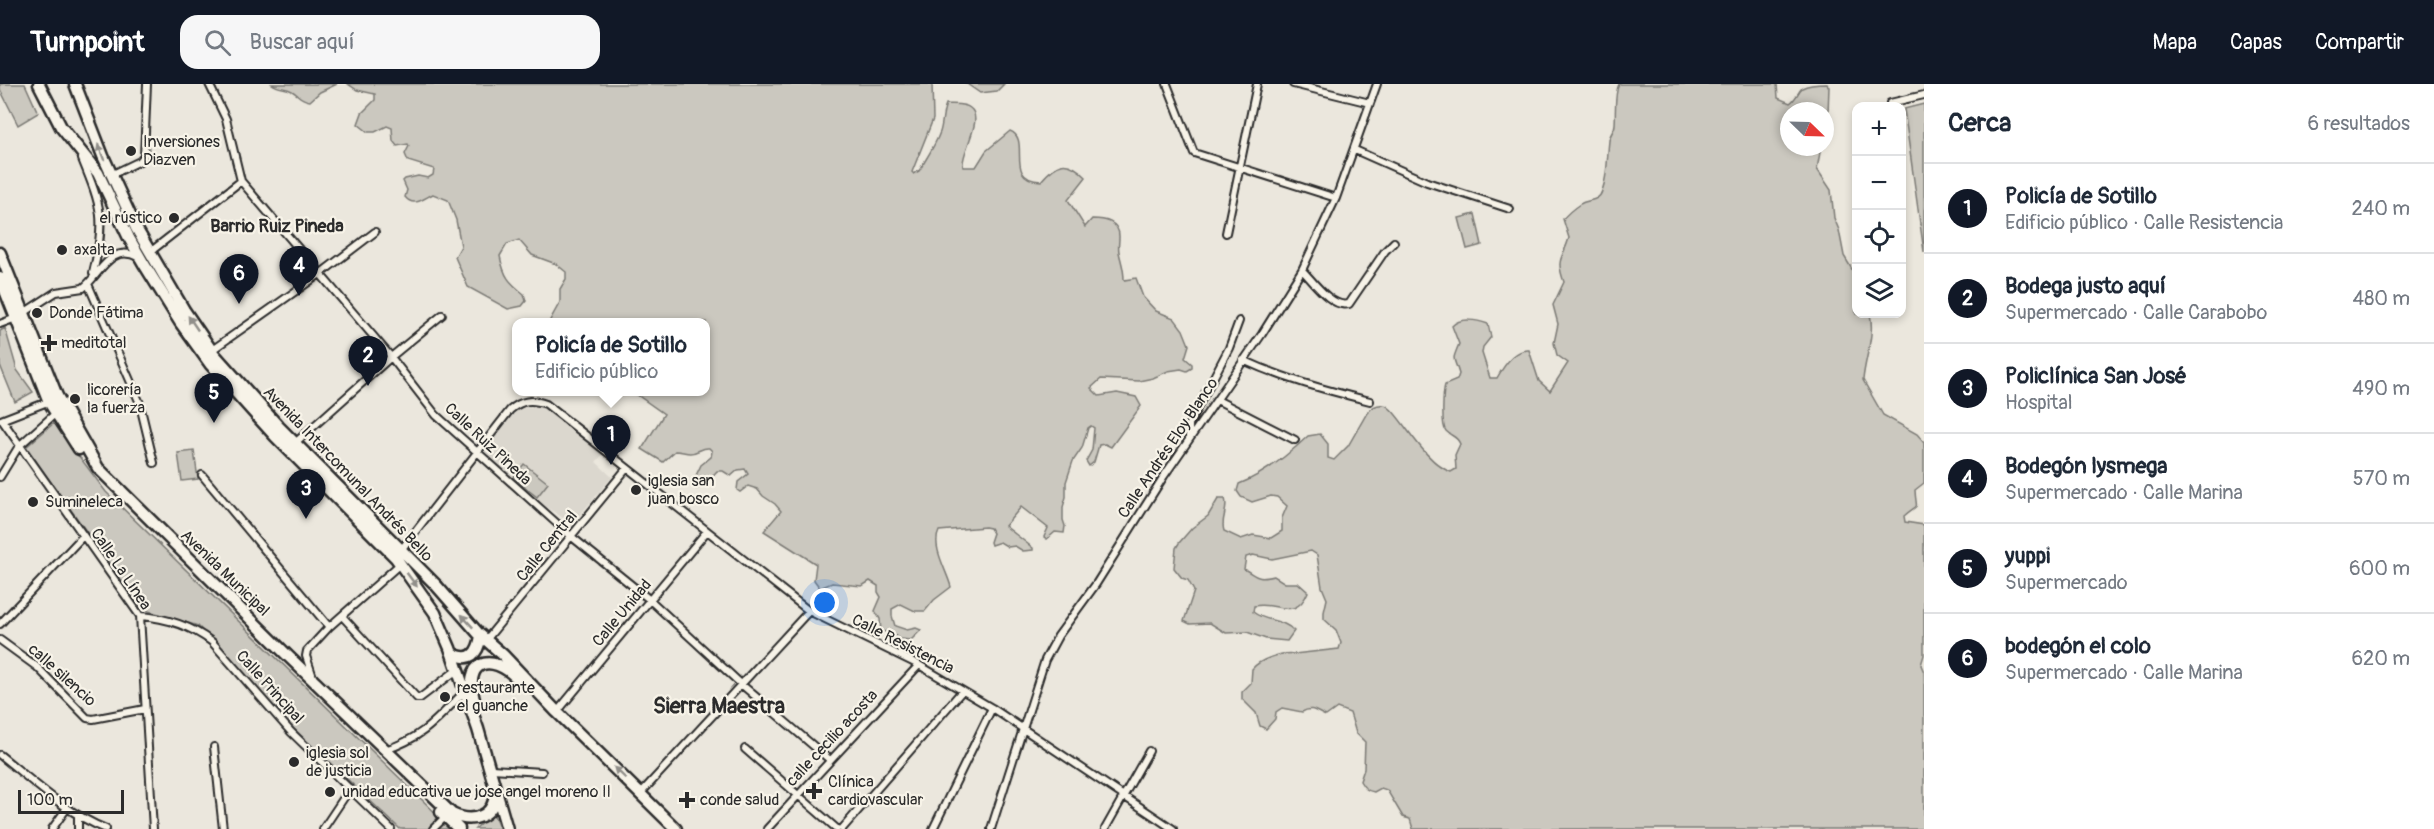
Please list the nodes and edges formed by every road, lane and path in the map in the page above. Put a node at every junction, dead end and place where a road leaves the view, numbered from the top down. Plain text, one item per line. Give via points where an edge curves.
1 (39, 84) edge
2 (75, 84) edge
3 (147, 84) edge
4 (209, 84) edge
5 (1167, 84) edge
6 (1257, 84) edge
7 (1293, 84) edge
8 (1377, 84) edge
9 (1318, 87) edge
10 (1924, 95) edge
11 (1894, 102) edge
12 (1370, 103) junction
13 (1355, 150) junction
14 (80, 152) junction
15 (1240, 168) junction
16 (111, 175) junction
17 (241, 181) junction
18 (1336, 198) junction
19 (1510, 209) dead end
20 (375, 232) dead end
21 (1226, 232) dead end
22 (1394, 242) dead end
23 (0, 253) edge
24 (145, 256) junction
25 (1302, 270) junction
26 (320, 274) junction
27 (0, 278) edge
28 (90, 281) junction
29 (20, 315) junction
30 (442, 315) dead end
31 (1239, 321) dead end
32 (0, 324) edge
33 (212, 350) junction
34 (391, 357) junction
35 (1243, 360) junction
36 (53, 399) junction
37 (1217, 400) junction
38 (1370, 401) dead end
39 (59, 411) junction
40 (1, 420) edge
41 (1190, 440) junction
42 (1295, 440) dead end
43 (295, 443) junction
44 (19, 446) junction
45 (475, 452) junction
46 (154, 463) dead end
47 (627, 468) junction
48 (202, 475) dead end
49 (0, 477) edge
50 (707, 531) junction
51 (83, 536) junction
52 (572, 537) junction
53 (401, 550) junction
54 (400, 564) junction
55 (650, 600) junction
56 (230, 602) junction
57 (809, 611) junction
58 (140, 616) junction
59 (342, 616) junction
60 (0, 624) edge
61 (329, 627) junction
62 (484, 638) junction
63 (0, 640) edge
64 (452, 653) junction
65 (919, 665) junction
66 (457, 670) junction
67 (315, 680) junction
68 (741, 684) junction
69 (962, 691) junction
70 (464, 692) junction
71 (992, 708) junction
72 (145, 709) junction
73 (557, 712) junction
74 (477, 729) junction
75 (1025, 729) junction
76 (214, 747) dead end
77 (745, 749) dead end
78 (385, 750) junction
79 (1149, 751) dead end
80 (0, 755) edge
81 (830, 760) junction
82 (490, 769) junction
83 (542, 772) dead end
84 (493, 783) junction
85 (349, 790) junction
86 (640, 793) junction
87 (797, 795) junction
88 (1124, 796) junction
89 (67, 808) junction
90 (78, 816) junction
91 (446, 816) junction
92 (52, 829) edge
93 (78, 829) edge
94 (106, 829) edge
95 (153, 829) edge
96 (223, 829) edge
97 (323, 829) edge
98 (390, 829) edge
99 (433, 829) edge
100 (459, 829) edge
101 (507, 829) edge
102 (676, 829) edge
103 (767, 829) edge
104 (837, 829) edge
105 (842, 829) edge
106 (933, 829) edge
107 (991, 829) edge
108 (1105, 829) edge
109 (1173, 829) edge

1 - 14 highway, Avenida Intercomunal Andrés Bello via 61,127
16 -> 2 highway, Avenida Intercomunal Andrés Bello
3 - 16 street via 144,156
4 - 17 street, Calle Ruiz Pineda via 226,119
5 - 15 street via 1194,153
6 - 15 street
7 - 9 street
8 - 12 street, Calle Andrés Eloy Blanco
9 - 12 street
10 - 11 street
12 - 13 street, Calle Andrés Eloy Blanco
13 - 18 street, Calle Andrés Eloy Blanco
13 - 19 street via 1427,182
14 - 24 highway, Avenida Intercomunal Andrés Bello via 98,173
14 - 28 street via 101,210 102,227
15 - 18 street
15 - 21 street
16 - 24 highway, Avenida Intercomunal Andrés Bello
17 - 24 street
17 - 26 street, Calle Ruiz Pineda
18 - 25 street, Calle Andrés Eloy Blanco
20 - 26 street
22 - 25 street via 1349,304 1334,302
23 - 29 highway, Avenida Municipal
24 - 28 street via 119,254 100,266
33 -> 24 highway, Avenida Intercomunal Andrés Bello
24 - 54 highway, Avenida Intercomunal Andrés Bello via 180,322 211,365
25 - 35 street, Calle Andrés Eloy Blanco
26 - 33 street
26 - 34 street, Calle Ruiz Pineda
27 - 29 highway, Avenida Municipal
28 - 29 street via 83,288 56,292
28 - 46 street via 139,401
29 - 32 street
29 - 36 highway, Avenida Municipal
30 - 34 street
31 - 41 street via 1189,424
33 - 43 highway, Avenida Intercomunal Andrés Bello
34 - 43 street
34 - 45 street, Calle Ruiz Pineda via 436,415
35 - 37 street, Calle Andrés Eloy Blanco
35 - 38 street via 1270,373
36 - 39 highway, Avenida Municipal
36 - 40 street
37 - 41 street, Calle Andrés Eloy Blanco
37 - 42 street
39 - 44 street
39 - 56 highway, Avenida Municipal via 103,480
40 - 44 street, Calle La Línea
41 - 75 street, Calle Andrés Eloy Blanco via 1058,636 1045,660
43 - 53 highway, Avenida Intercomunal Andrés Bello
44 - 49 street
44 - 51 street, Calle La Línea
45 - 47 street, Calle Resistencia via 510,410 523,401 534,400 555,410
45 - 52 street, Calle Ruiz Pineda
45 - 53 street, Calle Resistencia
47 - 50 street, Calle Resistencia
47 - 52 street, Calle Central
48 - 61 street
50 - 55 street, Calle Unidad
50 - 57 street, Calle Resistencia
51 - 58 street, Calle La Línea
51 - 60 street
52 - 55 street, Calle Ruiz Pineda
52 - 62 street, Calle Central
62 -> 53 highway, Avenida Intercomunal Andrés Bello
54 - 59 street
54 -> 64 highway, Avenida Intercomunal Andrés Bello via 435,613
55 - 68 street, Calle Ruiz Pineda
55 - 73 street, Calle Unidad
56 - 67 highway, Avenida Municipal
56 - 91 highway, Avenida Municipal
57 - 65 street, Calle Resistencia
57 - 68 street
58 - 72 street, Calle La Línea
58 - 85 street, Calle Principal via 178,622 212,642 291,732
59 - 61 street
59 - 66 street via 417,698
61 - 67 street via 307,651
62 - 64 highway via 472,656
62 - 73 highway, Avenida Intercomunal Andrés Bello
63 - 72 street, calle silencio via 37,667 87,718
64 - 66 highway, Avenida Intercomunal Andrés Bello
65 - 69 street, Calle Resistencia
65 - 81 street, calle cecilio acosta
66 - 70 highway, Avenida Intercomunal Andrés Bello
67 - 78 highway, Avenida Municipal
68 - 81 street, Calle Ruiz Pineda
68 - 86 street
69 - 71 street, Calle Resistencia
69 - 105 street
70 - 74 highway, Avenida Intercomunal Andrés Bello
70 - 78 street via 424,732
71 - 75 street, Calle Resistencia
71 - 106 street
72 - 95 street, Calle La Línea
73 - 74 highway via 507,669 486,662 471,676 479,715
86 -> 73 highway, Avenida Intercomunal Andrés Bello
74 - 82 highway, Avenida Intercomunal Andrés Bello
75 - 88 street, Calle Resistencia
75 - 107 street, Calle Andrés Eloy Blanco
76 - 96 street
77 - 87 street
78 - 84 highway, Avenida Municipal via 442,806 460,818 477,819 491,808 495,796
79 - 88 street
80 - 89 street
81 - 87 street, calle cecilio acosta
82 - 83 street
82 - 84 highway, Avenida Intercomunal Andrés Bello
84 - 101 highway, Avenida Intercomunal Andrés Bello
85 - 97 street
85 - 98 street, Calle Principal
86 - 102 highway, Avenida Intercomunal Andrés Bello
87 - 103 street, calle cecilio acosta
87 - 104 street
88 - 108 street
88 - 109 street, Calle Resistencia
89 - 90 street
89 - 92 street
90 - 93 street
90 - 94 street
91 - 99 street
91 - 100 highway, Avenida Municipal

